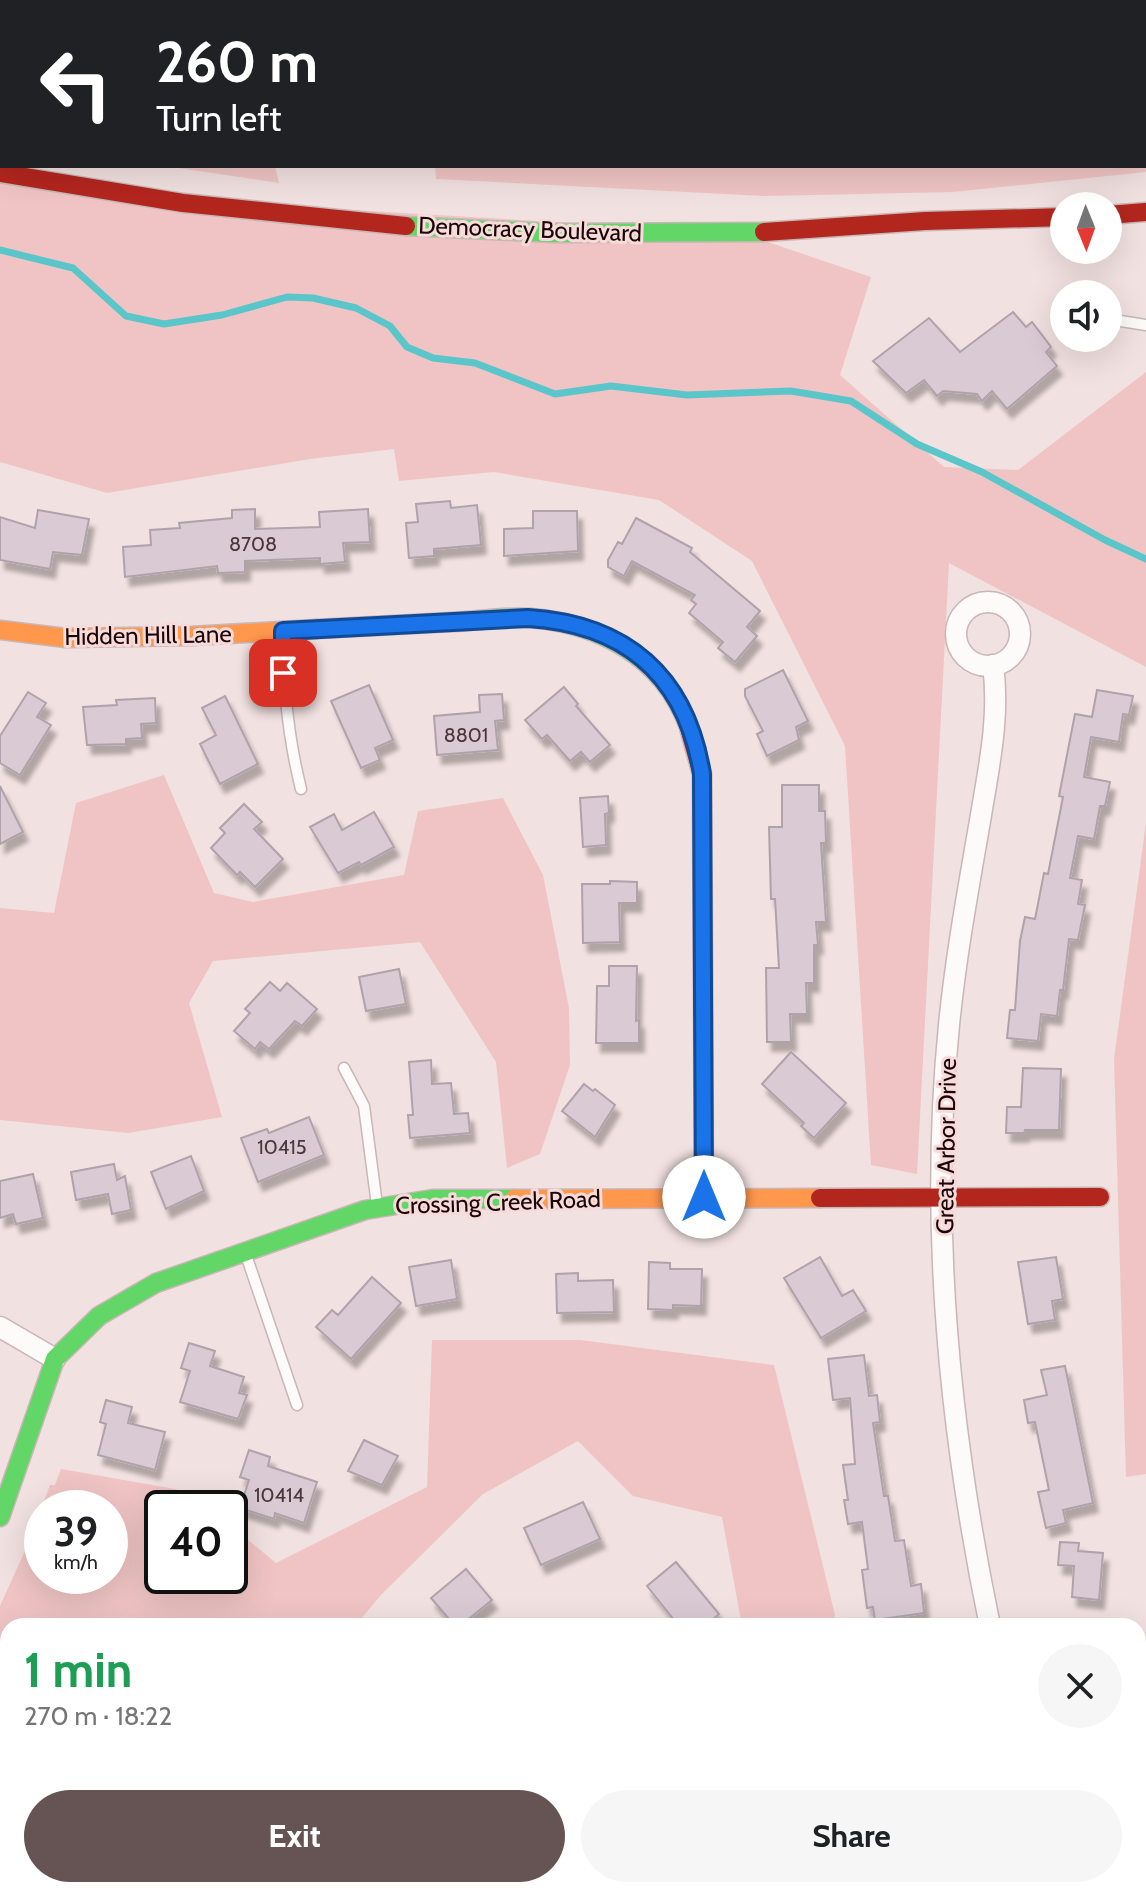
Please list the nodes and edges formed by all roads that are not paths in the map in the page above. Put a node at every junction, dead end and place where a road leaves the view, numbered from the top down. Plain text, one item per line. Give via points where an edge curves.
1 (0, 173) edge
2 (1146, 212) edge
3 (1122, 214) edge
4 (1050, 217) edge
5 (1122, 321) edge
6 (1146, 325) edge
7 (0, 630) edge
8 (283, 631) junction
9 (993, 665) dead end
10 (301, 789) dead end
11 (344, 1068) dead end
12 (704, 1197) junction
13 (942, 1197) junction
14 (1100, 1197) dead end
15 (377, 1207) junction
16 (245, 1250) junction
17 (0, 1327) edge
18 (55, 1359) junction
19 (297, 1405) dead end
20 (0, 1517) edge
21 (988, 1618) edge

1 - 4 street, Democracy Boulevard via 248,210 507,231 741,233
2 - 3 street
5 - 6 lane
7 - 8 street, Hidden Hill Lane via 66,638
8 - 10 lane via 289,744
8 - 12 street, Hidden Hill Lane via 558,620 612,637 677,697 691,726 702,774
9 - 13 street, Great Arbor Drive via 992,747 949,1026
11 - 15 lane via 364,1106
12 - 13 street, Crossing Creek Road
12 - 15 street, Crossing Creek Road via 433,1199
13 - 14 street, Crossing Creek Road
13 - 21 street, Great Arbor Drive via 953,1405
15 - 16 street, Crossing Creek Road
16 - 18 street, Crossing Creek Road via 126,1299 99,1316
16 - 19 lane
17 - 18 street
18 - 20 street, Crossing Creek Road

